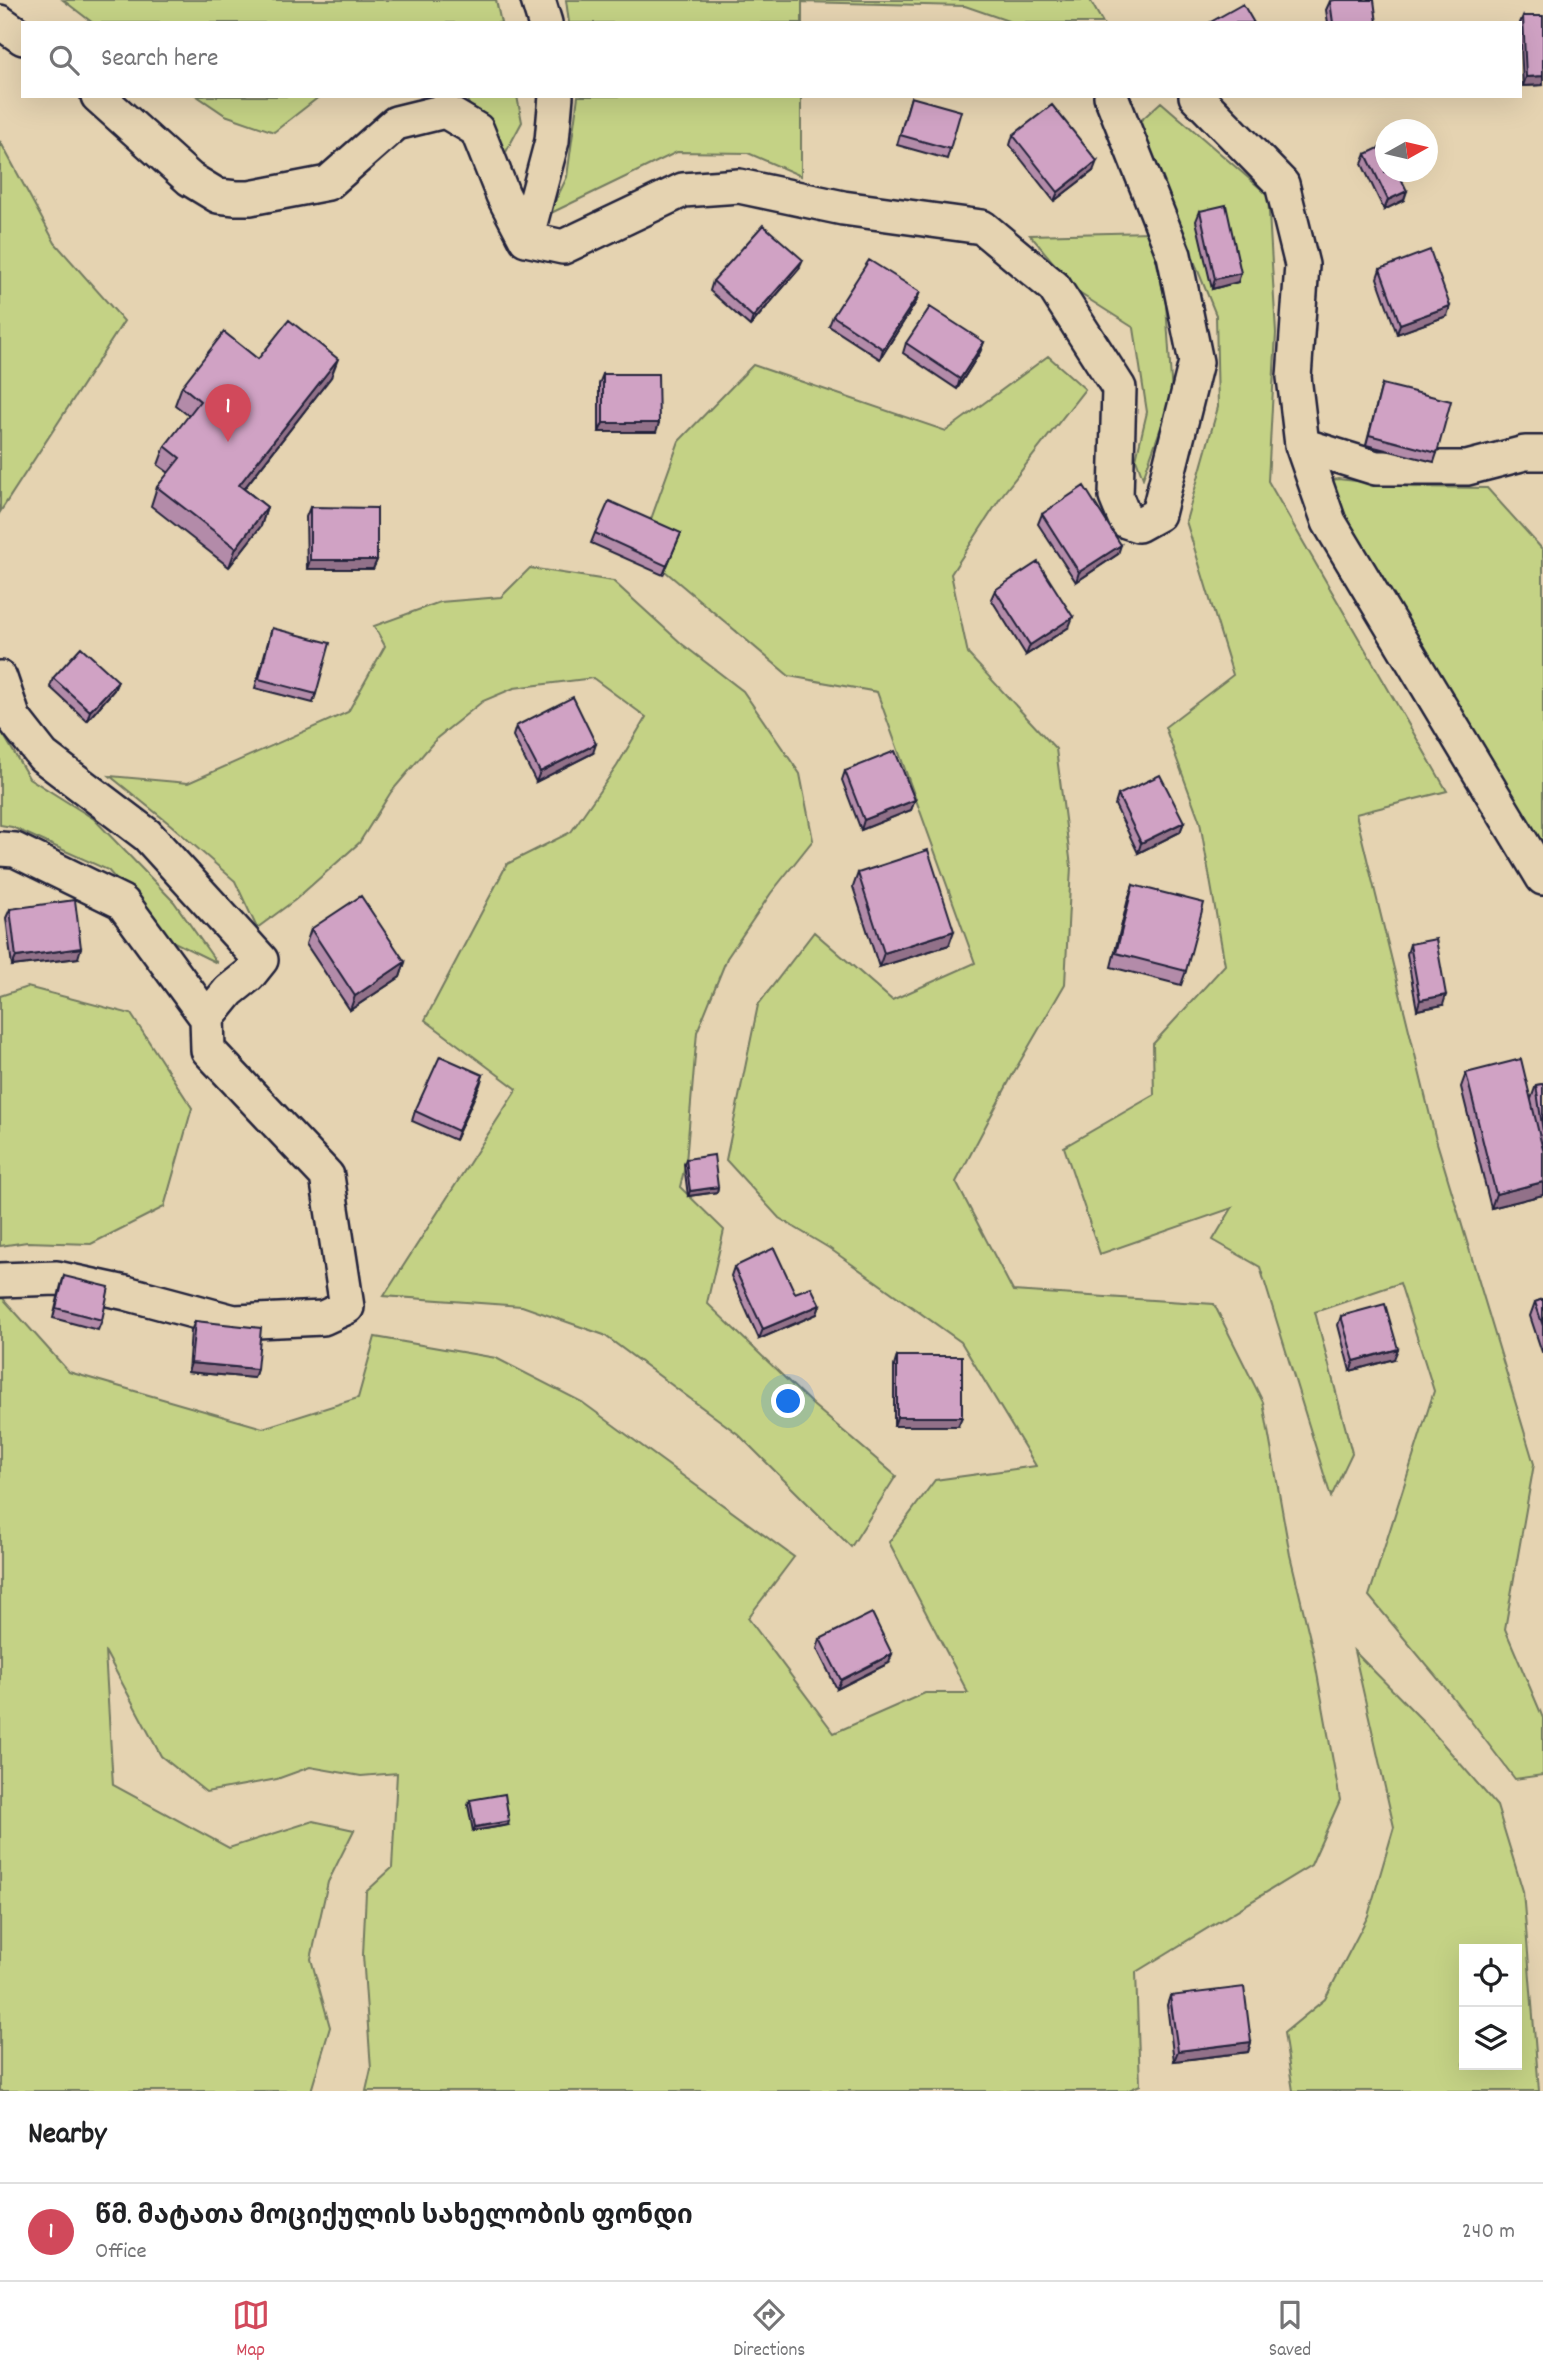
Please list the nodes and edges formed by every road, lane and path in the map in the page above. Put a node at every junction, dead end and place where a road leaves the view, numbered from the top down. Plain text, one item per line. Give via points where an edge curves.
1 (538, 0) edge
2 (543, 21) edge
3 (0, 22) edge
4 (21, 37) edge
5 (100, 98) edge
6 (556, 98) edge
7 (1112, 98) edge
8 (1198, 98) edge
9 (526, 239) junction
10 (1302, 445) junction
11 (1543, 453) edge
12 (0, 678) edge
13 (0, 849) edge
14 (1543, 878) edge
15 (206, 1018) junction
16 (0, 1280) edge

1 - 2 street
3 - 4 street
5 - 9 street via 190,178 218,196 236,198 328,183 396,123 445,111 477,131
6 - 9 street via 552,141
7 - 9 street via 1174,255 1196,362 1158,514 1138,525 1126,521 1115,497 1119,388 1054,287 982,227 843,208 739,186 683,190 562,247
8 - 10 street via 1282,184 1302,265 1294,377
10 - 11 street via 1376,468 1467,468
10 - 14 street via 1329,522
12 - 15 street via 14,719 43,757 147,835 261,960
13 - 15 street via 15,850 122,902
15 - 16 street via 208,1050 327,1176 347,1307 323,1318 234,1322 57,1278

